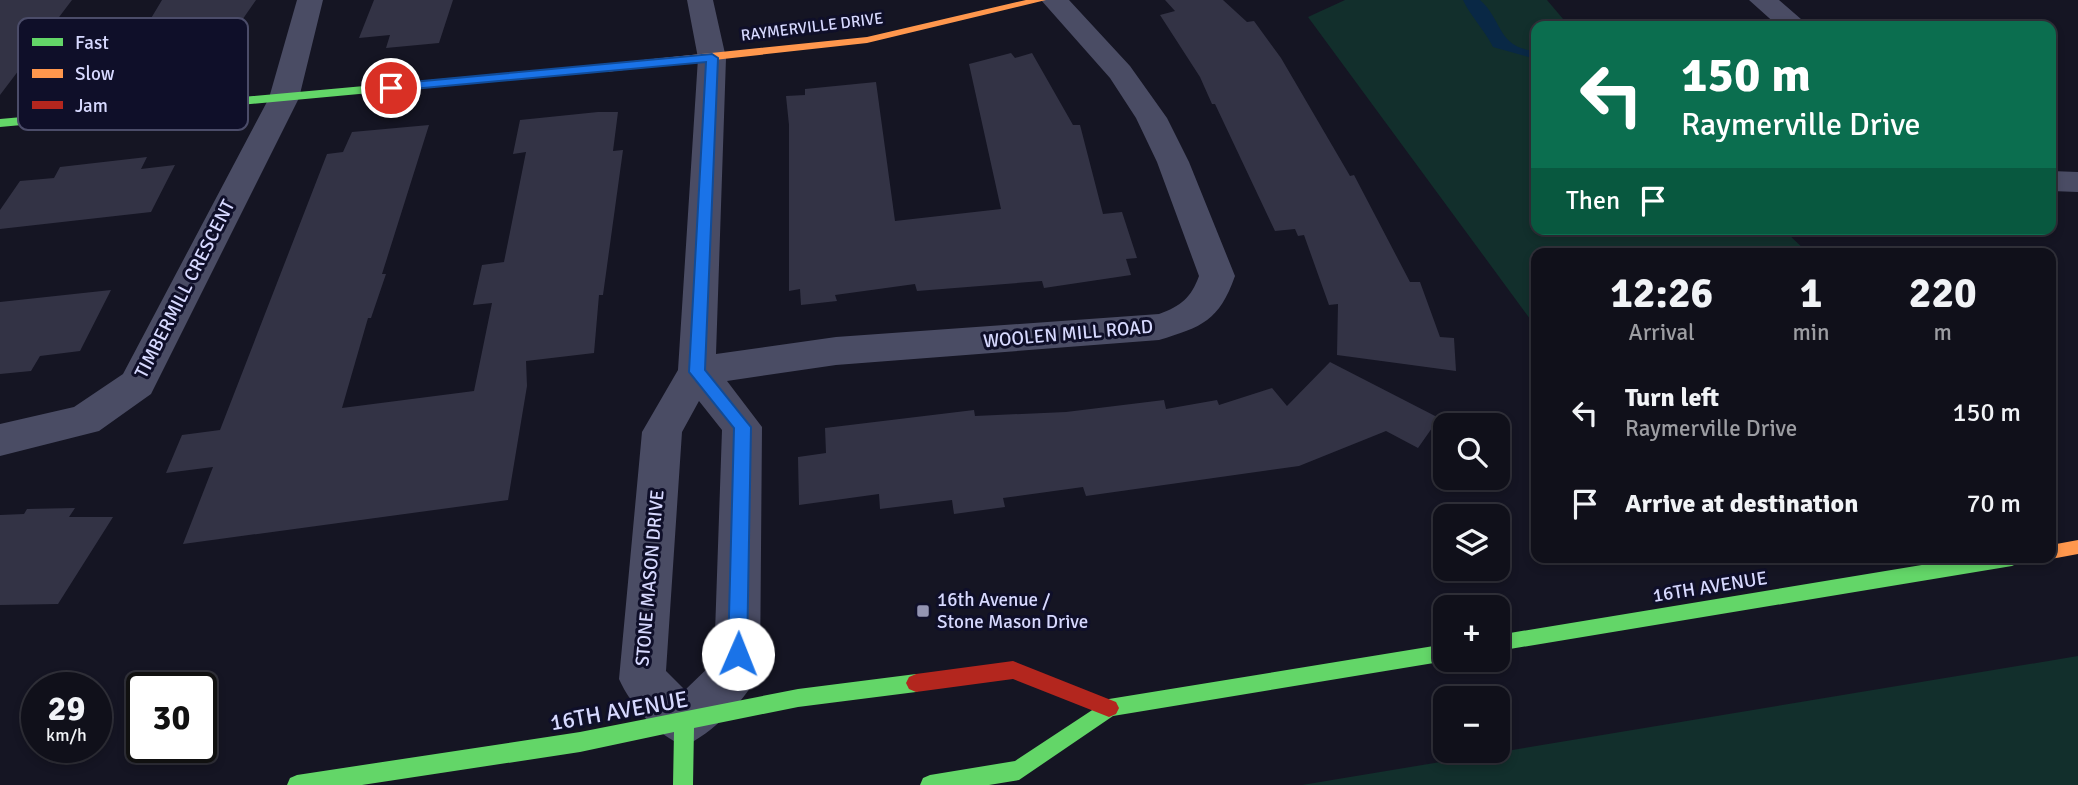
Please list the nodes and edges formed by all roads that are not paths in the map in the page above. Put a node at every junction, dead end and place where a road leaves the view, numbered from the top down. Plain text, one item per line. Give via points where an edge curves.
1 (310, 0) edge
2 (700, 0) edge
3 (1040, 0) edge
4 (1054, 0) edge
5 (1762, 0) edge
6 (1789, 21) edge
7 (712, 58) junction
8 (284, 97) junction
9 (248, 100) edge
10 (18, 121) edge
11 (0, 123) edge
12 (2056, 181) edge
13 (2078, 182) edge
14 (697, 372) junction
15 (0, 440) edge
16 (2078, 547) edge
17 (2056, 551) edge
18 (1982, 563) edge
19 (1510, 641) edge
20 (1433, 654) edge
21 (1109, 708) junction
22 (684, 723) junction
23 (297, 785) edge
24 (683, 785) edge
25 (930, 785) edge

1 - 8 street, TIMBERMILL CRESCENT
2 - 7 street, STONE MASON DRIVE
3 - 7 main road, RAYMERVILLE DRIVE via 867,40
4 - 14 street, WOOLEN MILL ROAD via 1108,59 1152,122 1217,276 1209,299 1190,318 1159,327 836,351
5 - 6 street
7 - 8 main road, RAYMERVILLE DRIVE
7 - 14 street, STONE MASON DRIVE
8 - 9 main road, RAYMERVILLE DRIVE
8 - 15 street, TIMBERMILL CRESCENT via 137,384 85,420
10 - 11 main road, RAYMERVILLE DRIVE
12 - 13 street
14 - 22 street, STONE MASON DRIVE via 662,432 642,678
14 - 22 street via 742,427 738,662 737,671
16 - 17 main road
18 - 19 main road, 16TH AVENUE
20 - 21 main road
21 - 22 main road, 16TH AVENUE via 1013,670 798,698
21 - 25 main road via 1019,770
22 - 23 main road, 16TH AVENUE
22 - 24 main road

